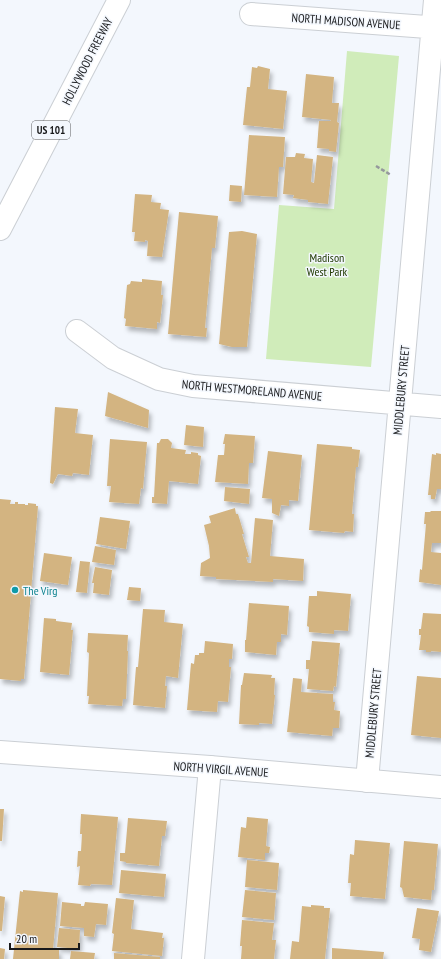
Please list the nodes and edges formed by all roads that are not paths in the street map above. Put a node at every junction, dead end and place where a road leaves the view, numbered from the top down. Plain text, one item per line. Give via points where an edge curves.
1 (119, 0) edge
2 (129, 0) edge
3 (435, 0) edge
4 (251, 14) dead end
5 (437, 28) edge
6 (103, 30) junction
7 (0, 229) edge
8 (78, 331) dead end
9 (400, 403) junction
10 (441, 407) edge
11 (0, 752) edge
12 (210, 767) junction
13 (367, 780) junction
14 (441, 787) edge
15 (193, 959) edge

1 - 6 main road, HOLLYWOOD FREEWAY / US 101
2 - 6 main road
3 - 5 main road, MIDDLEBURY STREET
4 - 5 main road, NORTH MADISON AVENUE
5 - 9 main road, MIDDLEBURY STREET
6 - 7 main road, HOLLYWOOD FREEWAY / US 101
8 - 9 main road, NORTH WESTMORELAND AVENUE via 113,358 159,379 193,386
9 - 10 main road, NORTH WESTMORELAND AVENUE
9 - 13 main road, MIDDLEBURY STREET
11 - 12 main road, NORTH VIRGIL AVENUE
12 - 13 main road, NORTH VIRGIL AVENUE
12 - 15 main road
13 - 14 main road, NORTH VIRGIL AVENUE

